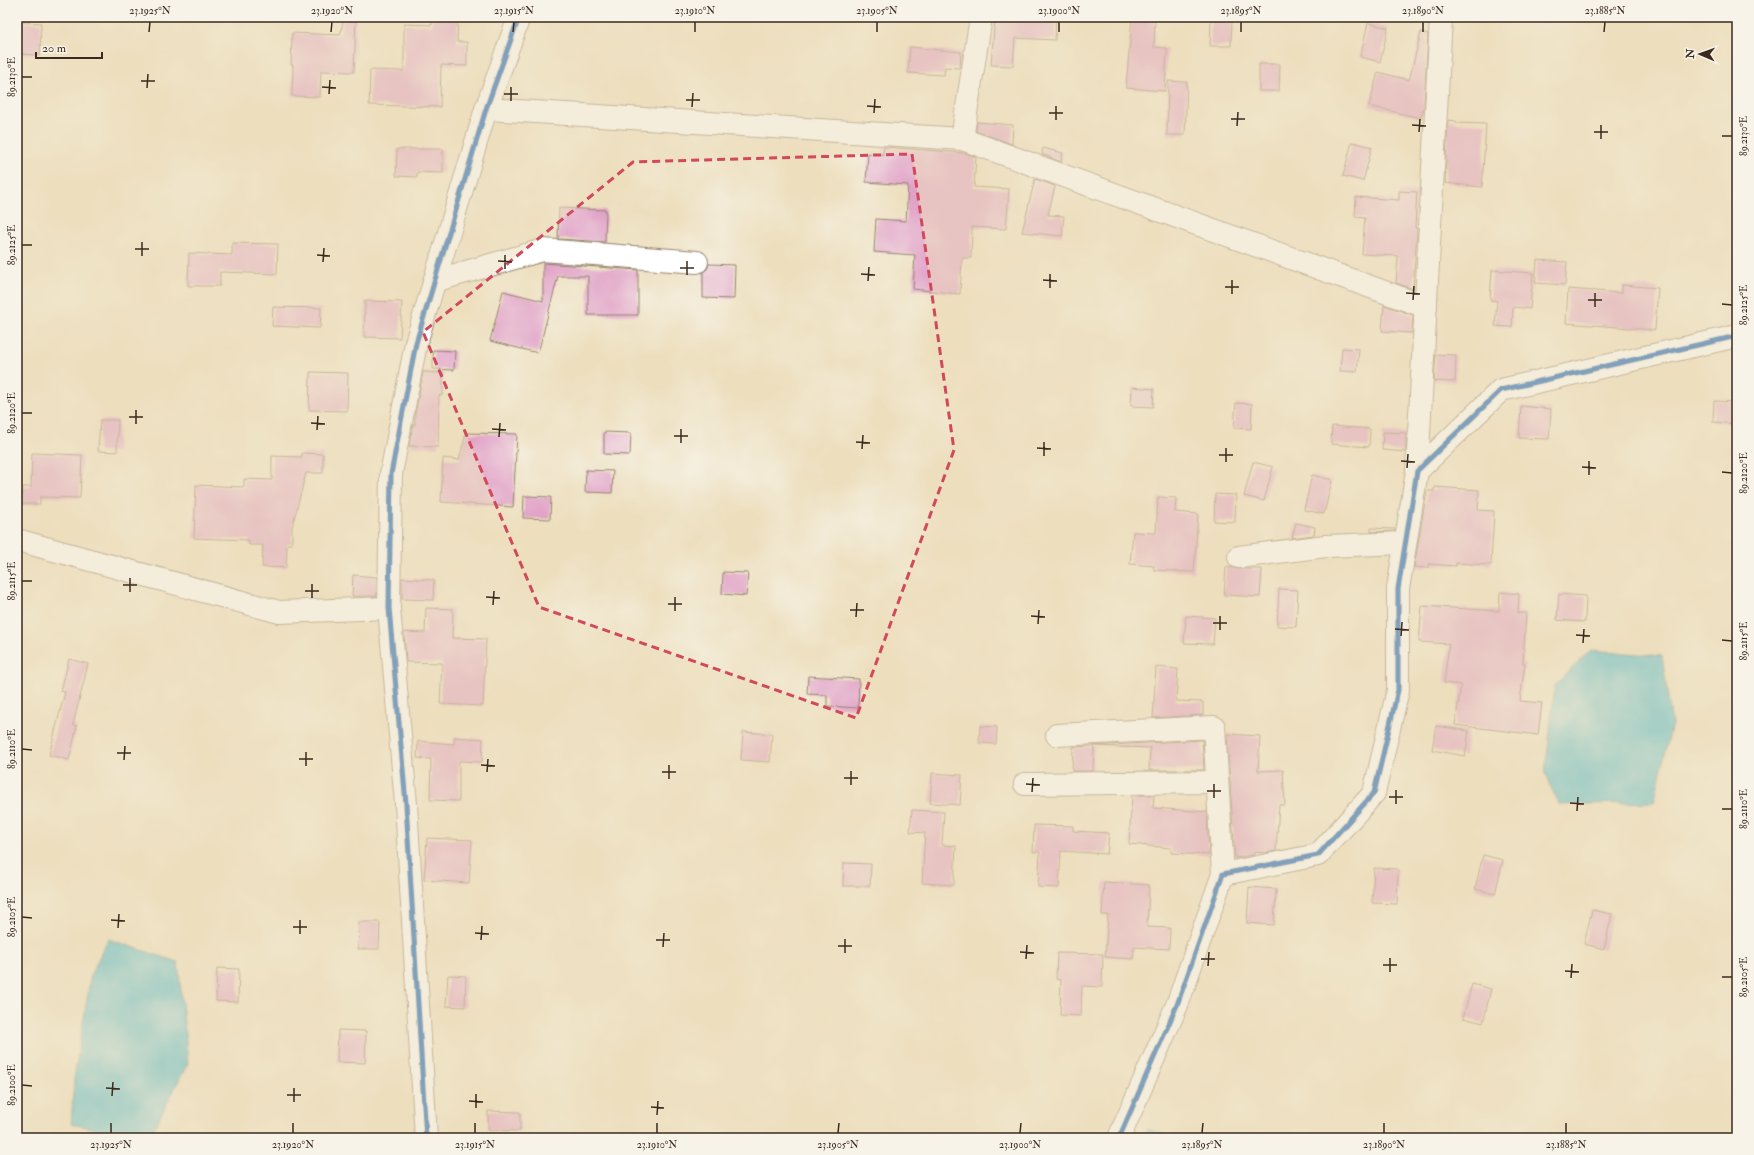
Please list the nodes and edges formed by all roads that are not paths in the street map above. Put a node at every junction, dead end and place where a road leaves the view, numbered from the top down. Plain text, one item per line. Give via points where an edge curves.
1 (519, 17) edge
2 (981, 17) edge
3 (1441, 17) edge
4 (486, 109) junction
5 (962, 140) junction
6 (697, 262) dead end
7 (434, 281) junction
8 (1426, 307) junction
9 (1737, 336) edge
10 (1417, 471) junction
11 (17, 540) edge
12 (1405, 543) junction
13 (1239, 557) dead end
14 (389, 608) junction
15 (1057, 735) dead end
16 (1217, 782) junction
17 (1025, 784) dead end
18 (1223, 874) junction
19 (426, 1138) edge
20 (1119, 1138) edge

1 - 4 street
2 - 5 street
3 - 8 street
4 - 5 street
4 - 7 street
5 - 8 street
6 - 7 street via 543,250
7 - 14 street via 416,343 391,474
8 - 10 street
9 - 10 street via 1501,390
10 - 12 street
11 - 14 street via 279,612
12 - 13 street via 1326,546
12 - 18 street via 1398,590 1398,690 1374,793 1318,855
14 - 19 street via 406,812
15 - 16 street via 1214,727
16 - 17 street
16 - 18 street
18 - 20 street via 1177,1005

